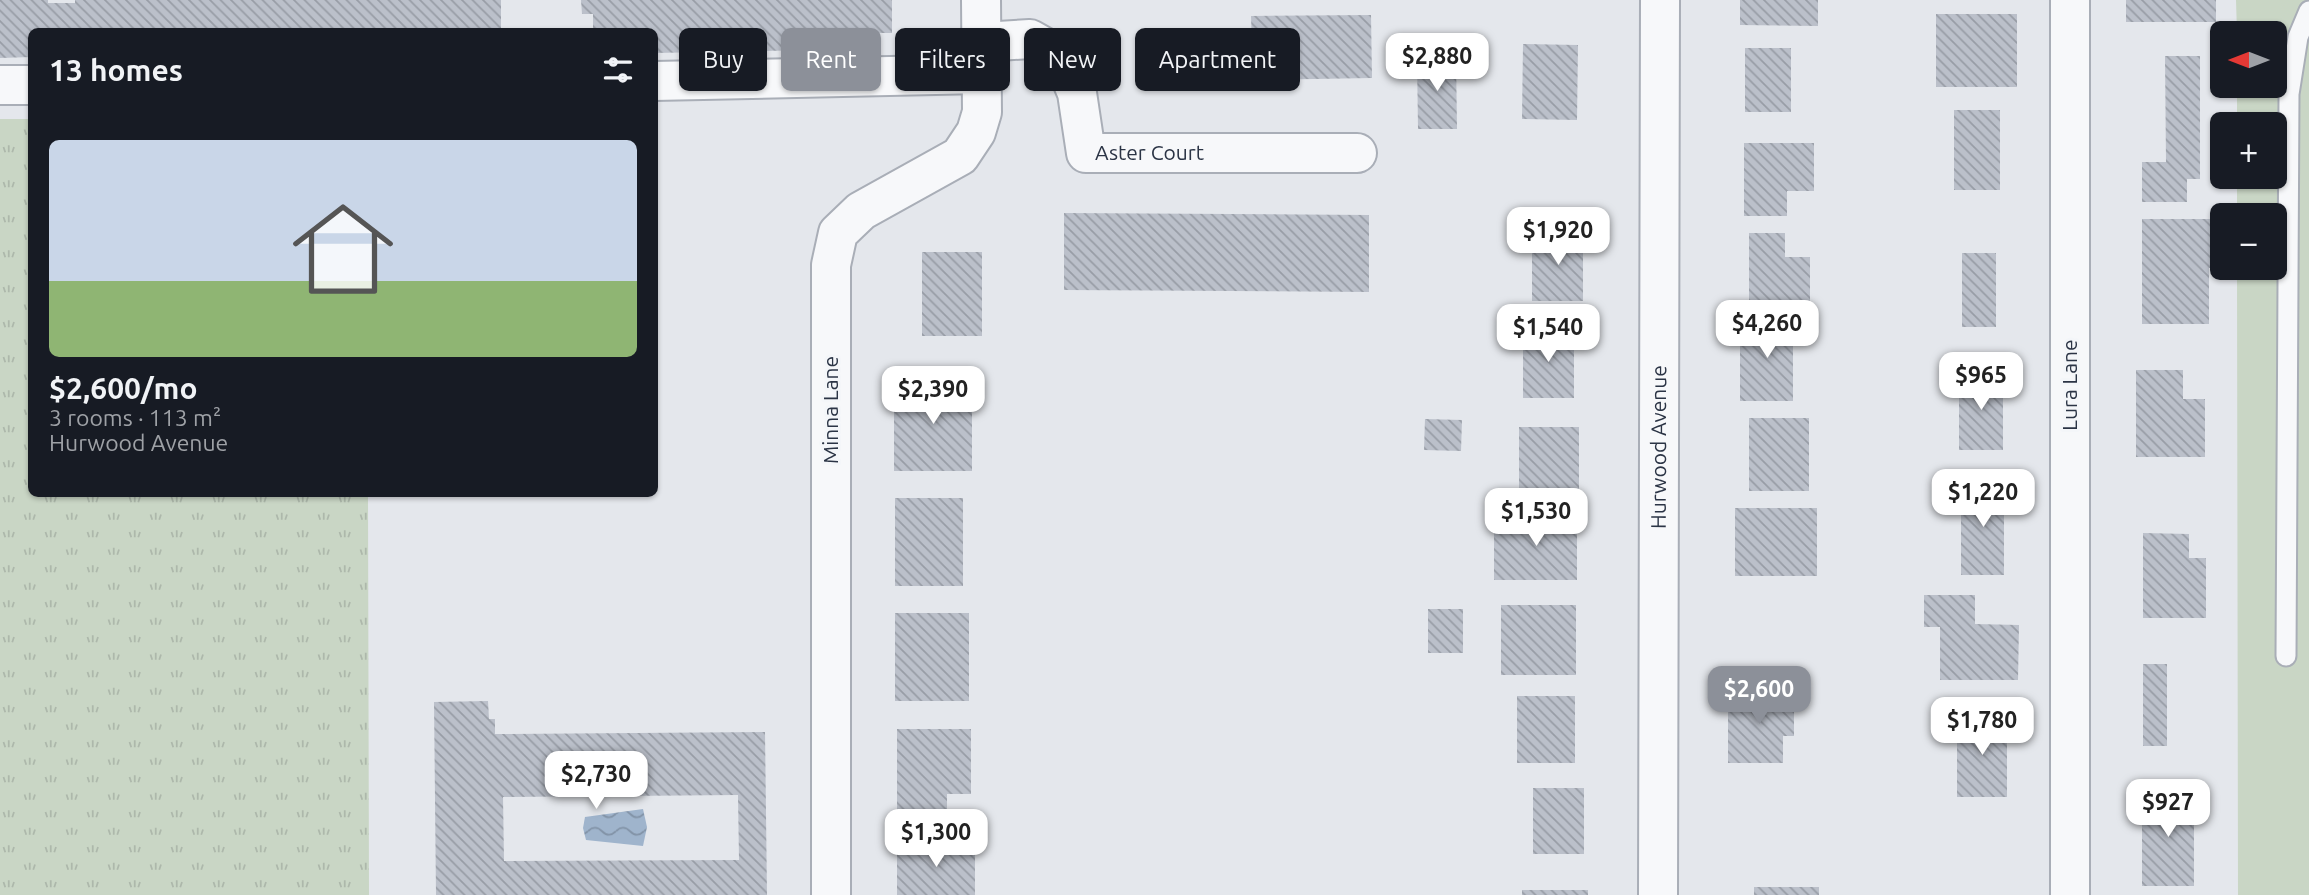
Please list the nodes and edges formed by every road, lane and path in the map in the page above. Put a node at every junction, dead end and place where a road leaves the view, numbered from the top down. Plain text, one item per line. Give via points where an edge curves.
1 (981, 0) edge
2 (1660, 0) edge
3 (2070, 0) edge
4 (2309, 11) edge
5 (981, 28) edge
6 (1010, 47) edge
7 (895, 64) edge
8 (658, 81) edge
9 (0, 85) edge
10 (28, 85) edge
11 (982, 91) edge
12 (1357, 153) dead end
13 (2286, 656) dead end
14 (831, 895) edge
15 (1658, 895) edge
16 (2070, 895) edge

1 - 5 street, Minna Lane
2 - 15 street, Hurwood Avenue
3 - 16 street, Lura Lane
4 - 13 lane via 2298,37 2289,94
6 - 12 street, Aster Court via 1030,39 1062,57 1077,93 1086,153
7 - 8 street
9 - 10 street
11 - 14 street, Minna Lane via 976,132 960,156 860,211 838,233 831,265

